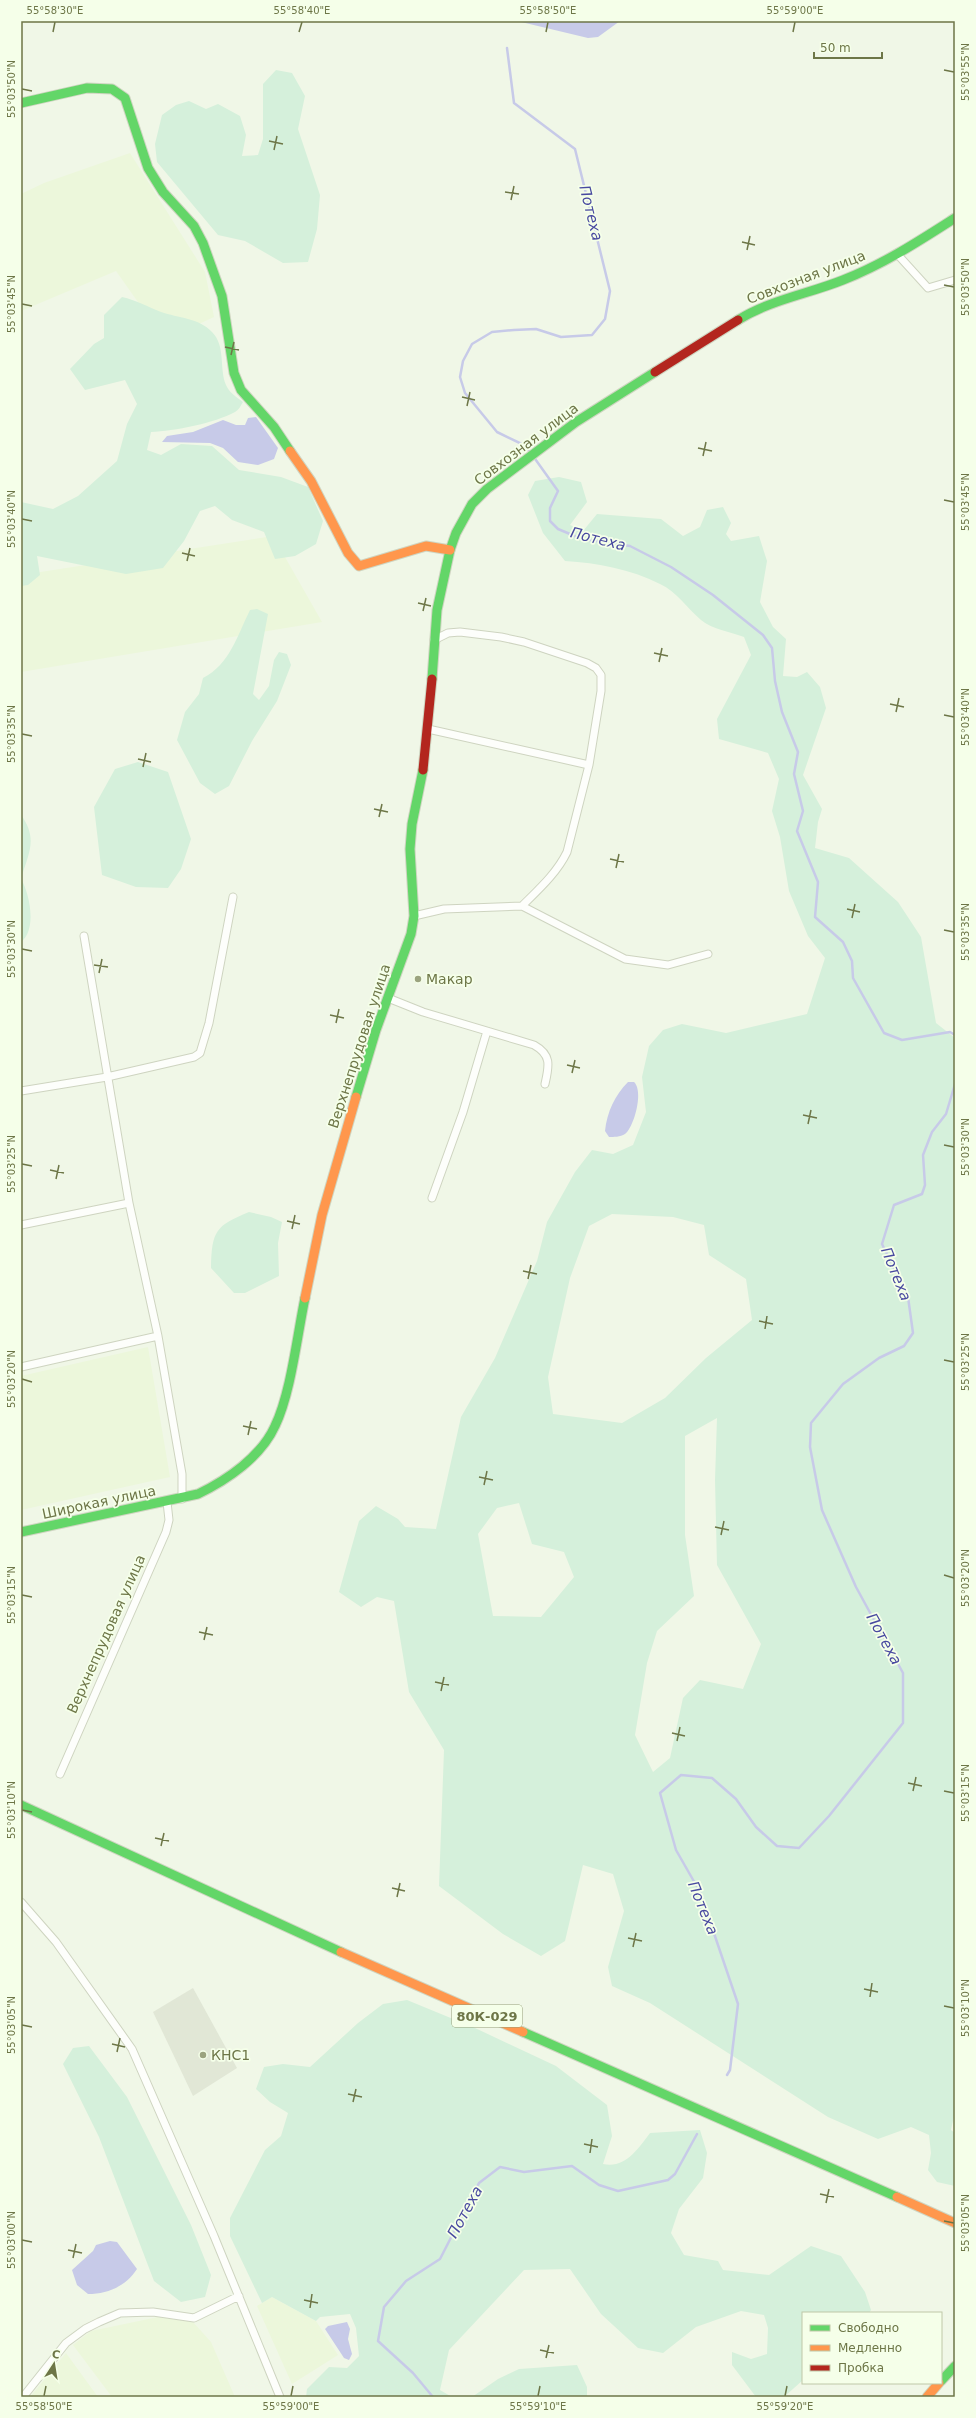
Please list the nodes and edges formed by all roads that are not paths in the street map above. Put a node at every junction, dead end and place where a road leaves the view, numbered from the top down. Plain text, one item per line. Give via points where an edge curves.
1 (21, 103) edge
2 (955, 218) edge
3 (898, 255) junction
4 (955, 280) edge
5 (450, 550) junction
6 (434, 640) junction
7 (428, 729) junction
8 (589, 765) junction
9 (233, 897) dead end
10 (522, 906) junction
11 (414, 916) junction
12 (84, 936) dead end
13 (708, 954) dead end
14 (388, 998) junction
15 (487, 1031) junction
16 (107, 1076) junction
17 (545, 1084) dead end
18 (21, 1090) edge
19 (432, 1198) dead end
20 (130, 1203) junction
21 (21, 1225) edge
22 (158, 1336) junction
23 (21, 1367) edge
24 (182, 1499) junction
25 (167, 1502) junction
26 (21, 1532) edge
27 (60, 1774) dead end
28 (21, 1805) edge
29 (21, 1902) edge
30 (955, 2223) edge
31 (239, 2296) junction
32 (955, 2366) edge
33 (942, 2380) edge
34 (938, 2384) edge
35 (23, 2397) edge
36 (280, 2397) edge
37 (927, 2397) edge

1 - 5 street via 87,88 104,88 120,93 129,107 137,140 148,168 163,192 194,226 203,243 222,296 234,373 241,390 274,427 311,481 348,553 360,566 426,546
2 - 3 street, Совхозная улица
3 - 4 street via 928,288
3 - 5 street, Совхозная улица via 843,280 781,299 743,317 576,422 487,489 472,504 463,518
5 - 6 street, Верхнепрудовая улица via 437,610
6 - 7 street, Верхнепрудовая улица
6 - 8 street via 448,633 460,632 501,637 524,642 596,668 601,675 601,691
7 - 8 street
7 - 11 street, Верхнепрудовая улица via 410,849
8 - 10 street via 563,861
9 - 16 street via 209,1023 200,1053 194,1057
10 - 11 street via 444,909
10 - 13 street via 626,959 668,965
11 - 14 street, Верхнепрудовая улица via 404,955
12 - 16 street
14 - 15 street via 423,1012
14 - 24 street, Верхнепрудовая улица via 354,1099 322,1215 291,1372 275,1427 260,1448 233,1474 217,1485
15 - 17 street via 543,1050 548,1058 549,1070
15 - 19 street via 463,1112
16 - 18 street
16 - 20 street
20 - 21 street
20 - 22 street
22 - 23 street
22 - 24 street via 182,1474
24 - 25 street, Широкая улица
25 - 26 street, Широкая улица
25 - 27 street, Верхнепрудовая улица via 166,1532
28 - 30 street, 80К-029 via 338,1950
29 - 31 street via 56,1942 132,2049
31 - 35 street via 194,2318 153,2312 120,2313 99,2322 66,2343
31 - 36 street
32 - 33 street
34 - 37 street

